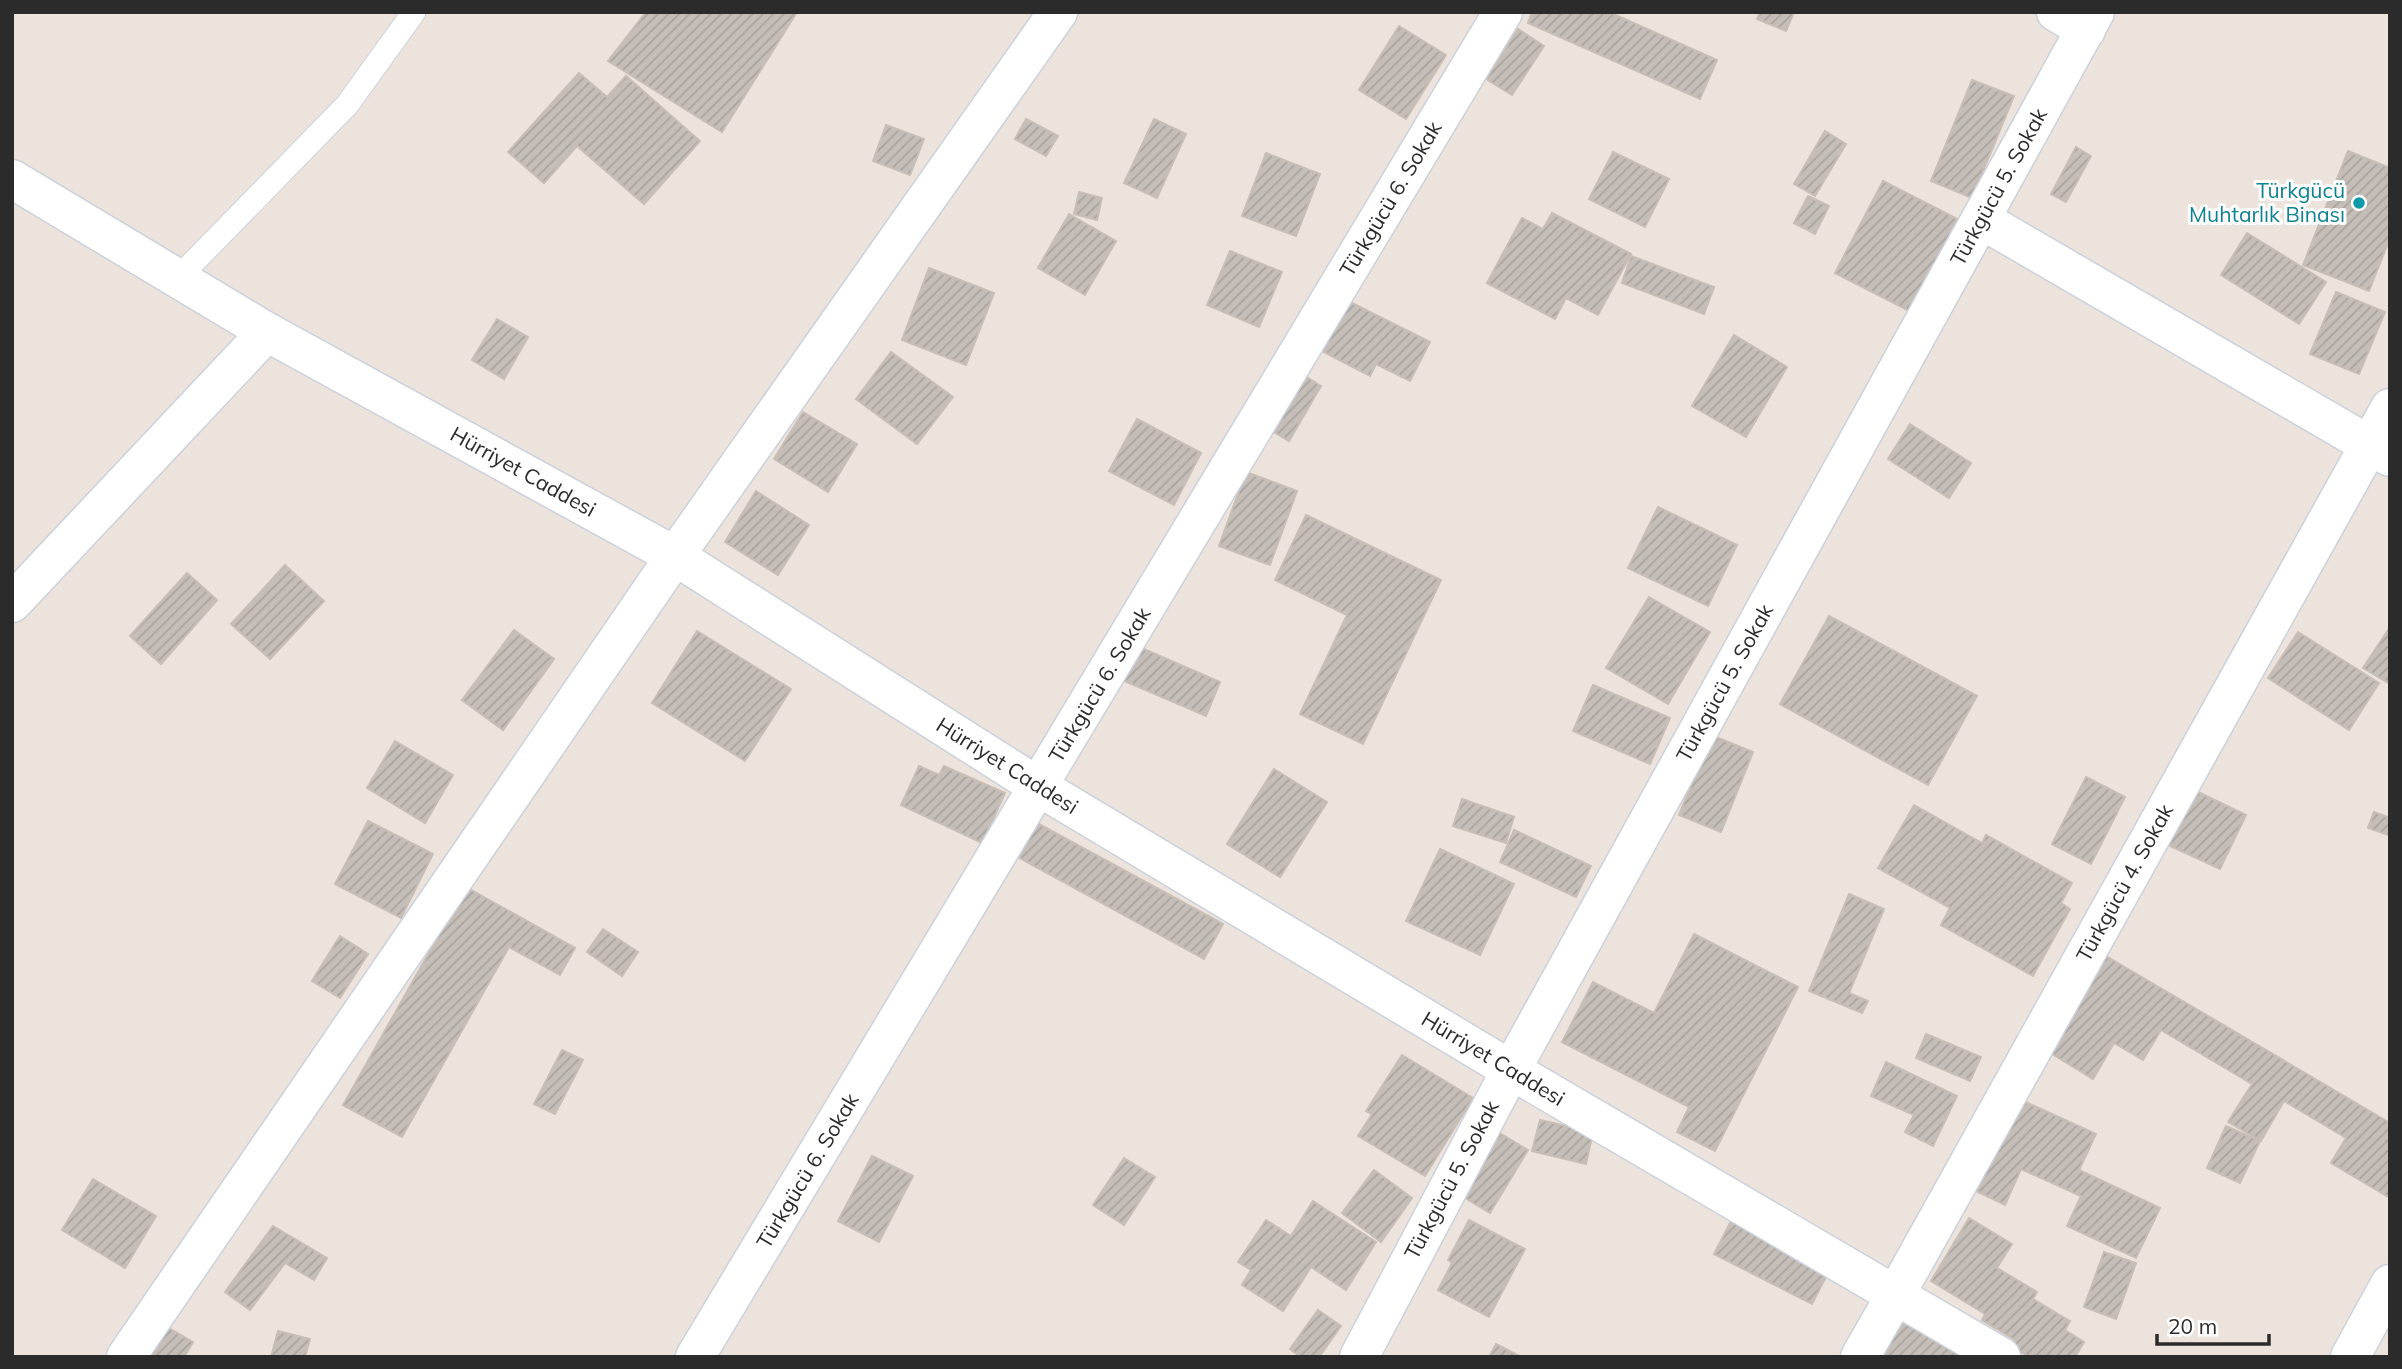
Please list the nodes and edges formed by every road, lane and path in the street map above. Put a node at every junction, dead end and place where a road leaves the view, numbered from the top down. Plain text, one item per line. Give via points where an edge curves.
1 (414, 12) edge
2 (1058, 12) edge
3 (1503, 12) edge
4 (2079, 18) edge
5 (12, 179) edge
6 (1982, 220) junction
7 (178, 278) junction
8 (267, 332) junction
9 (2390, 408) edge
10 (2380, 451) edge
11 (675, 556) junction
12 (12, 603) edge
13 (1039, 787) junction
14 (1511, 1070) junction
15 (2390, 1284) edge
16 (1896, 1294) junction
17 (126, 1357) edge
18 (695, 1357) edge
19 (1359, 1357) edge
20 (1860, 1357) edge
21 (2001, 1357) edge
22 (2350, 1357) edge

1 - 7 lane via 347,105
2 - 11 street
3 - 13 street, Türkgücü 6. Sokak
4 - 6 street, Türkgücü 5. Sokak
5 - 7 street, Hürriyet Caddesi
6 - 10 street
6 - 14 street, Türkgücü 5. Sokak
7 - 8 street, Hürriyet Caddesi
8 - 11 street, Hürriyet Caddesi
8 - 12 street
9 - 10 street, Türkgücü 4. Sokak
10 - 16 street, Türkgücü 4. Sokak
11 - 13 street, Hürriyet Caddesi
11 - 17 street
13 - 14 street, Hürriyet Caddesi
13 - 18 street, Türkgücü 6. Sokak
14 - 16 street, Hürriyet Caddesi
14 - 19 street, Türkgücü 5. Sokak
15 - 22 street
16 - 20 street, Türkgücü 4. Sokak
16 - 21 street, Hürriyet Caddesi

